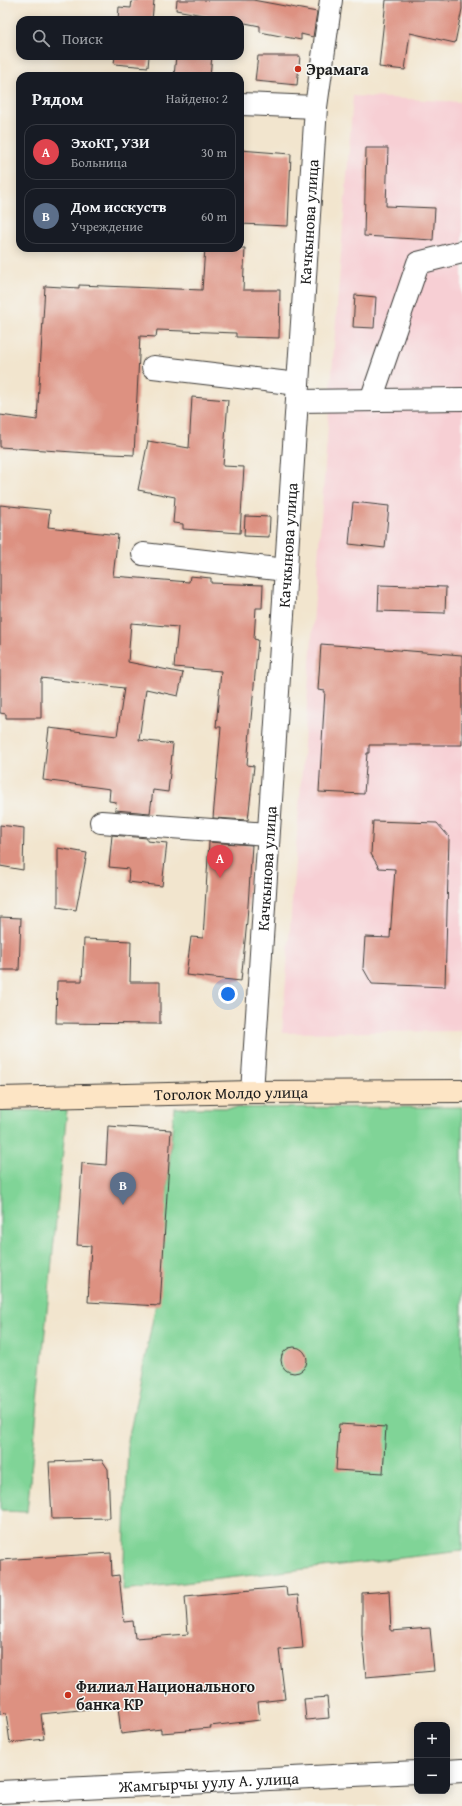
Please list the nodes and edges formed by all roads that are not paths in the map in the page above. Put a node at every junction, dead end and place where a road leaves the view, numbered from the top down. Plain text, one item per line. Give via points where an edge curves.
1 (331, 0) edge
2 (244, 104) edge
3 (316, 107) junction
4 (462, 252) edge
5 (153, 367) dead end
6 (297, 393) junction
7 (462, 399) edge
8 (371, 400) junction
9 (144, 554) dead end
10 (286, 570) junction
11 (101, 822) dead end
12 (268, 834) junction
13 (462, 1091) edge
14 (252, 1092) junction
15 (0, 1098) edge
16 (462, 1770) edge
17 (450, 1771) edge
18 (414, 1772) edge
19 (0, 1792) edge

1 - 3 street, Качкынова улица
2 - 3 street
3 - 6 street, Качкынова улица
4 - 8 street via 418,263
5 - 6 street
6 - 8 street
6 - 10 street, Качкынова улица
7 - 8 street
9 - 10 street
10 - 12 street, Качкынова улица
11 - 12 street
12 - 14 street, Качкынова улица
13 - 14 street, Тоголок Молдо улица
14 - 15 street, Тоголок Молдо улица
16 - 17 street
18 - 19 street, Жамгырчы уулу А. улица

